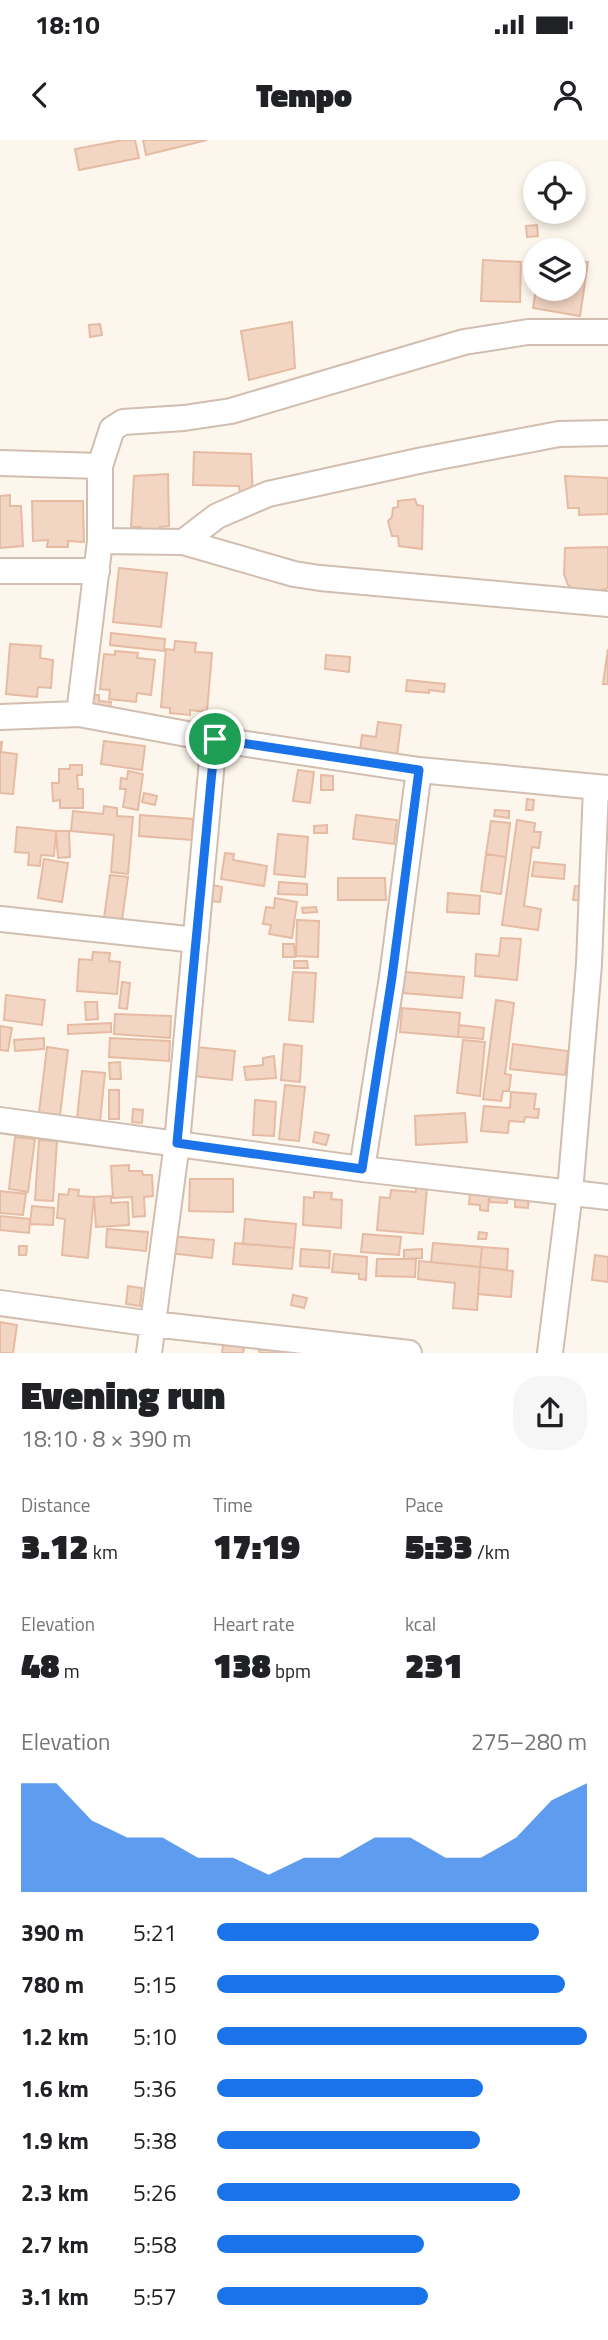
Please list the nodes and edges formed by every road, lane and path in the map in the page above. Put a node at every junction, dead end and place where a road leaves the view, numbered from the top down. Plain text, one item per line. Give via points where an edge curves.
1 (608, 332) edge
2 (608, 433) edge
3 (0, 463) edge
4 (100, 466) junction
5 (100, 541) junction
6 (183, 542) junction
7 (0, 571) edge
8 (97, 571) junction
9 (608, 604) edge
10 (79, 714) junction
11 (0, 717) edge
12 (215, 739) junction
13 (419, 770) junction
14 (602, 788) edge
15 (0, 919) edge
16 (196, 940) junction
17 (0, 1120) edge
18 (177, 1143) junction
19 (362, 1169) junction
20 (570, 1192) junction
21 (608, 1197) edge
22 (0, 1303) edge
23 (153, 1324) junction
24 (149, 1353) edge
25 (409, 1353) edge
26 (550, 1353) edge

1 - 4 street via 528,332 464,342 232,411 123,422 112,429
2 - 6 street via 532,439 268,494 217,516
3 - 4 street
4 - 5 street
5 - 6 street
5 - 8 street
6 - 9 street via 294,574
7 - 8 street
8 - 10 street
10 - 11 street
10 - 12 street
12 - 13 street
12 - 16 street
13 - 14 street
13 - 19 street
14 - 20 street
15 - 16 street
16 - 18 street
17 - 18 street
18 - 19 street
18 - 23 street
19 - 20 street
20 - 21 street
20 - 26 street
22 - 23 street
23 - 24 street
23 - 25 street

